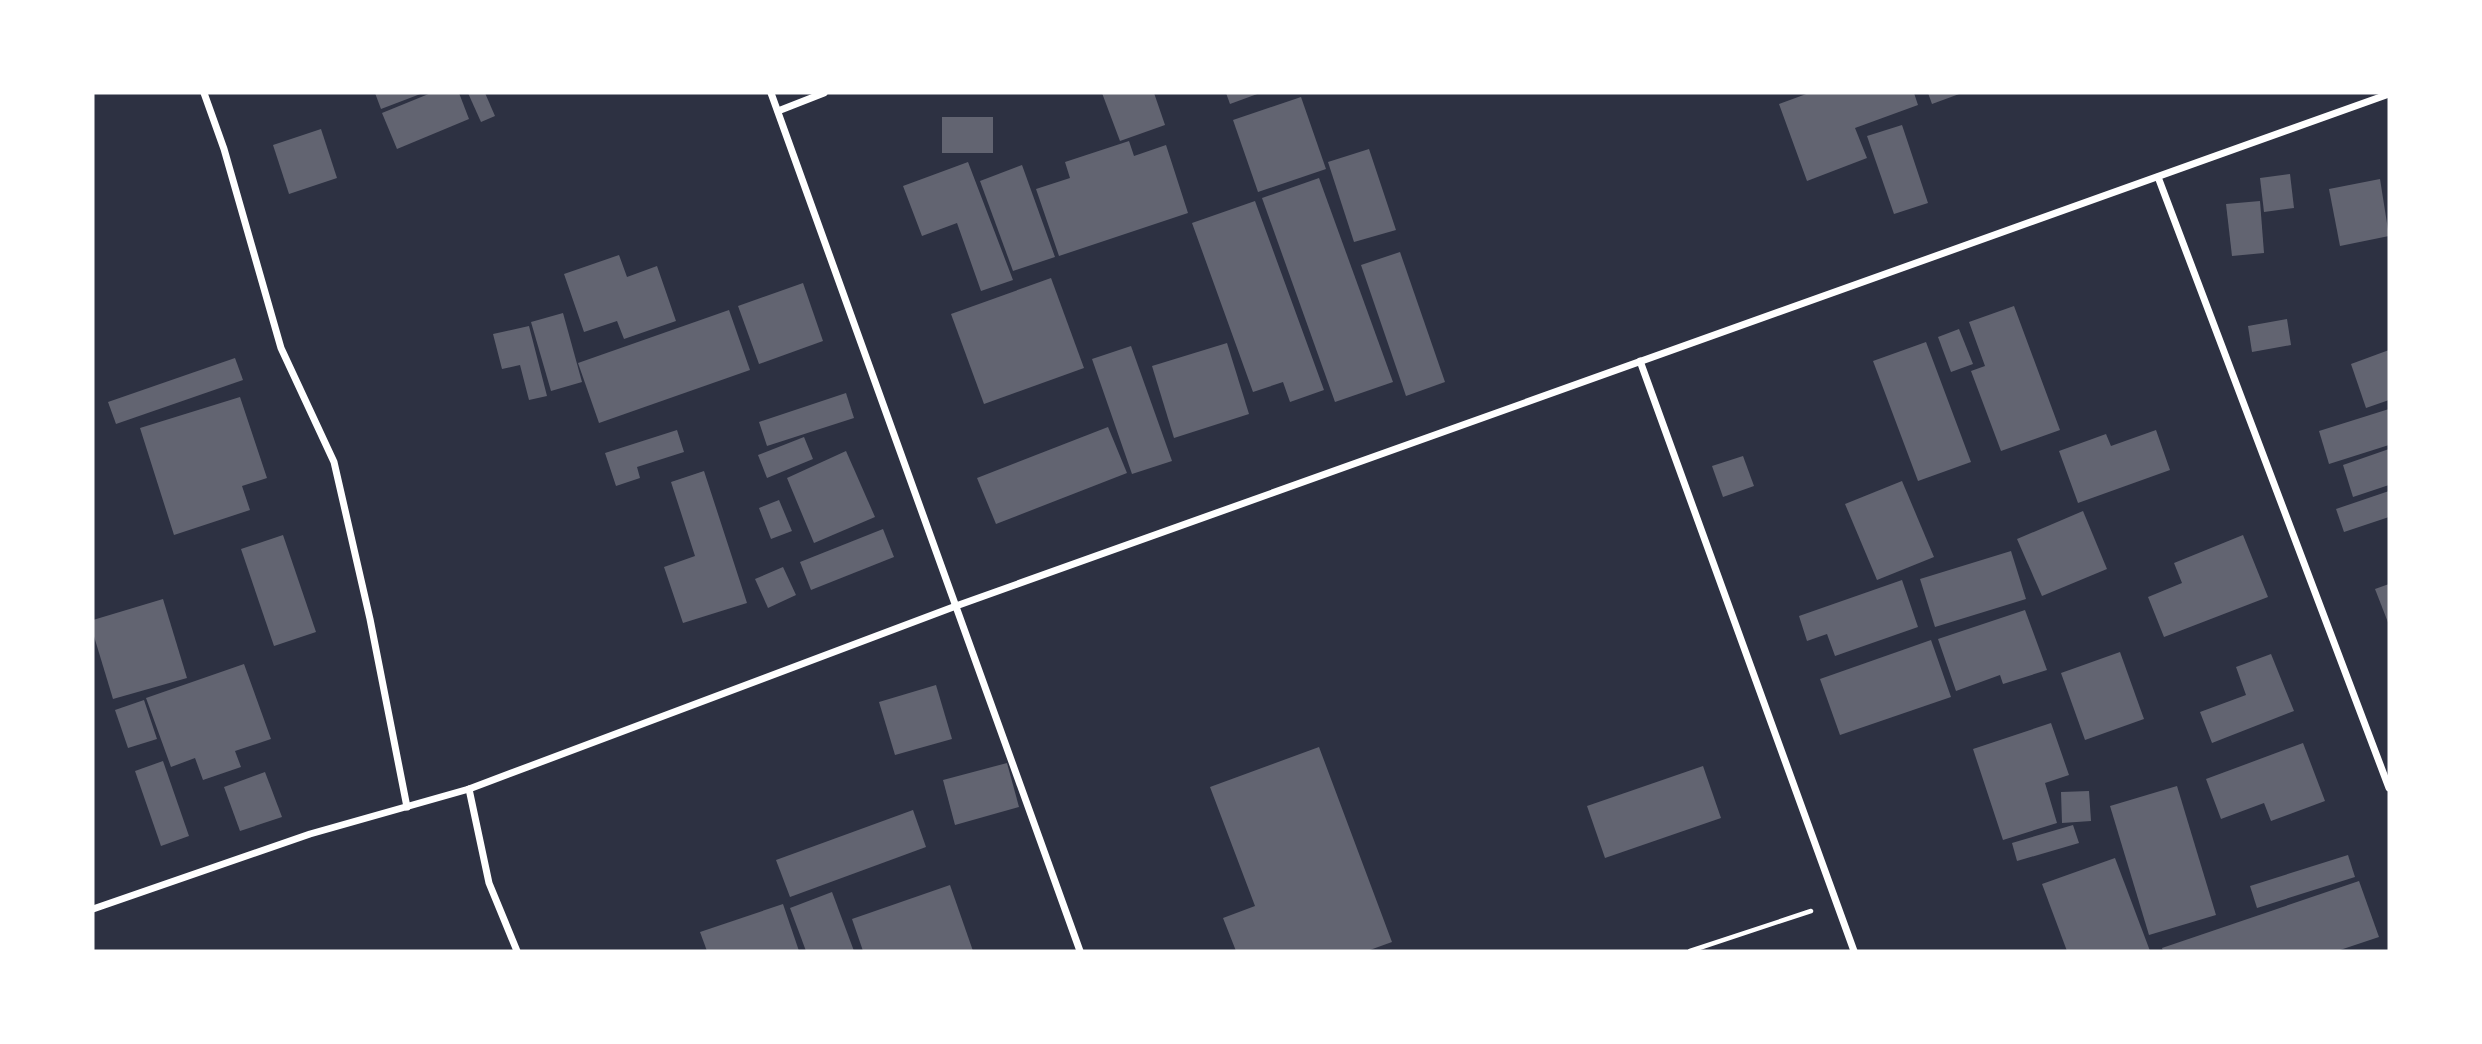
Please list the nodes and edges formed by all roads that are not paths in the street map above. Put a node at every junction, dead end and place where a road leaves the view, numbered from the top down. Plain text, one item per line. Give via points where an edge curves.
1 (204, 93) edge
2 (771, 93) edge
3 (824, 93) edge
4 (2389, 94) edge
5 (778, 111) junction
6 (2158, 177) junction
7 (1640, 361) junction
8 (956, 606) junction
9 (2389, 788) edge
10 (469, 789) junction
11 (407, 807) junction
12 (93, 909) edge
13 (517, 951) edge
14 (1080, 951) edge
15 (1854, 951) edge

1 - 11 street via 281,348 334,462
2 - 5 street
3 - 5 street
4 - 6 street
5 - 8 street
6 - 7 street
6 - 9 street
7 - 8 street
7 - 15 street
8 - 10 street
8 - 14 street
10 - 11 street
10 - 13 street via 489,883
11 - 12 street via 310,834

